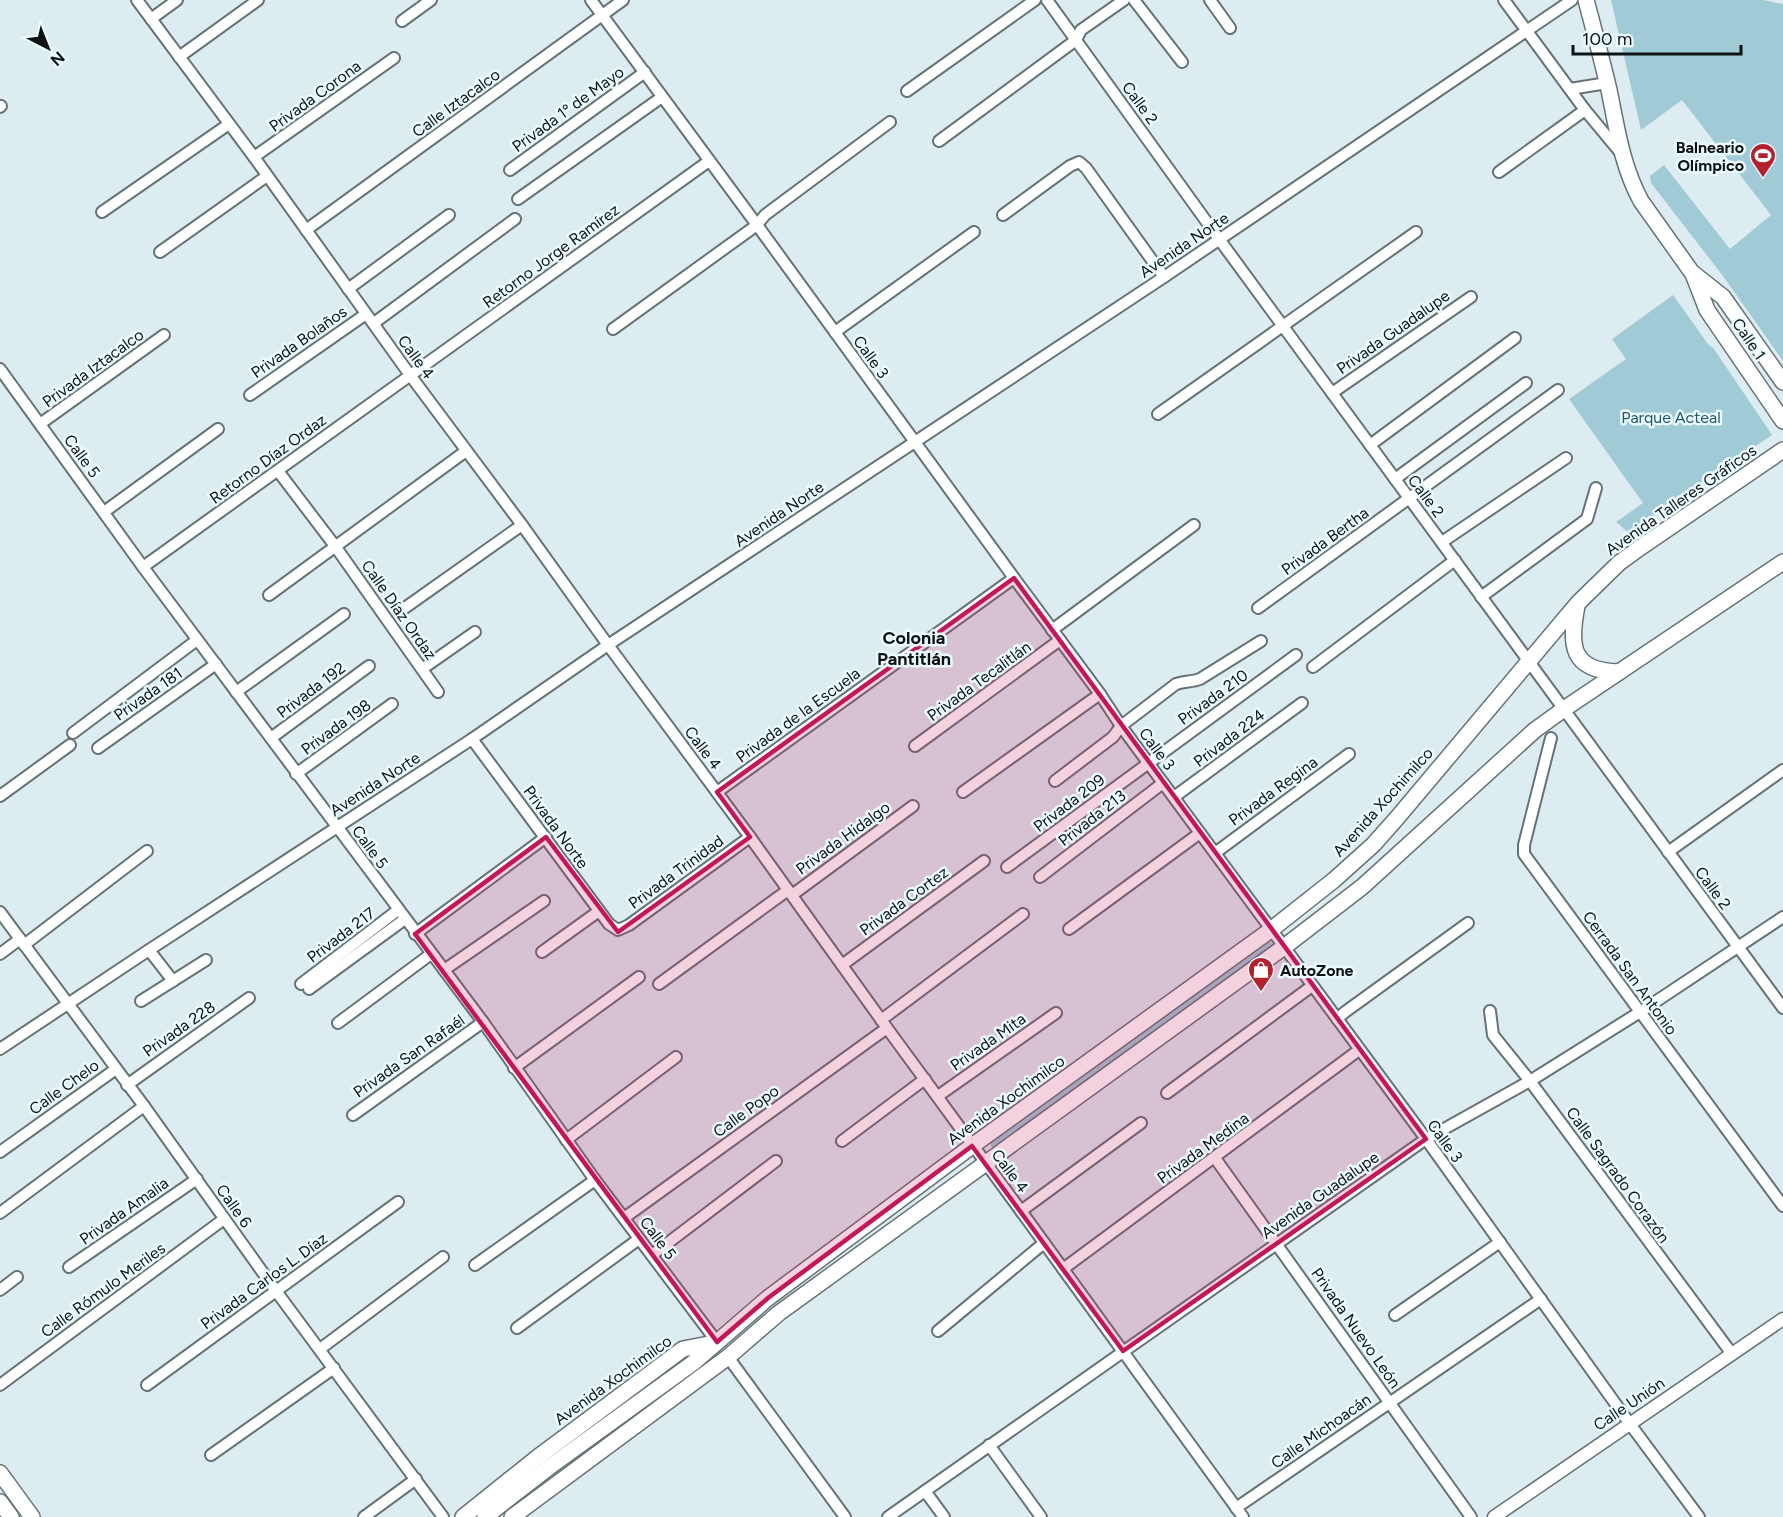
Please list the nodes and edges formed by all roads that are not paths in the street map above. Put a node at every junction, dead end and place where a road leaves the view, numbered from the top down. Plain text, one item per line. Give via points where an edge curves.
1 (137, 0) edge
2 (177, 0) edge
3 (258, 0) edge
4 (431, 0) edge
5 (591, 0) edge
6 (623, 0) edge
7 (1035, 0) edge
8 (1047, 0) edge
9 (1124, 0) edge
10 (1134, 0) edge
11 (1210, 0) edge
12 (1504, 0) edge
13 (1572, 0) edge
14 (1586, 0) edge
15 (602, 15) junction
16 (151, 19) junction
17 (402, 21) dead end
18 (1230, 28) dead end
19 (1527, 31) junction
20 (1076, 40) junction
21 (179, 57) junction
22 (394, 58) dead end
23 (1182, 62) dead end
24 (645, 72) junction
25 (1607, 83) junction
26 (1570, 89) junction
27 (907, 92) dead end
28 (662, 96) junction
29 (1586, 110) junction
30 (890, 122) dead end
31 (229, 124) junction
32 (939, 141) dead end
33 (1622, 155) junction
34 (254, 158) junction
35 (709, 161) junction
36 (510, 170) dead end
37 (1499, 172) dead end
38 (267, 176) junction
39 (518, 199) dead end
40 (102, 212) dead end
41 (449, 215) dead end
42 (1003, 215) dead end
43 (515, 219) dead end
44 (757, 225) junction
45 (306, 230) junction
46 (974, 232) dead end
47 (1416, 232) dead end
48 (1219, 239) junction
49 (160, 252) dead end
50 (1693, 274) junction
51 (1164, 277) junction
52 (348, 289) junction
53 (1471, 297) dead end
54 (366, 314) junction
55 (374, 323) junction
56 (1283, 325) junction
57 (613, 329) dead end
58 (835, 332) junction
59 (164, 335) dead end
60 (1515, 338) dead end
61 (0, 369) edge
62 (410, 375) junction
63 (1783, 382) edge
64 (1526, 383) dead end
65 (1558, 390) dead end
66 (1332, 393) junction
67 (250, 396) dead end
68 (1158, 414) dead end
69 (1783, 421) edge
70 (40, 424) junction
71 (218, 429) dead end
72 (914, 441) junction
73 (1370, 445) junction
74 (1783, 450) edge
75 (466, 451) junction
76 (1566, 458) dead end
77 (278, 471) junction
78 (1395, 479) junction
79 (1596, 488) dead end
80 (1410, 499) junction
81 (104, 512) junction
82 (522, 525) junction
83 (1194, 525) dead end
84 (1442, 542) junction
85 (335, 546) junction
86 (1455, 561) junction
87 (1783, 562) edge
88 (143, 567) junction
89 (1014, 578) junction
90 (269, 595) dead end
91 (1481, 597) junction
92 (1578, 603) junction
93 (1258, 608) dead end
94 (399, 612) dead end
95 (344, 614) dead end
96 (1052, 630) junction
97 (475, 632) dead end
98 (197, 640) junction
99 (1060, 640) junction
100 (1261, 641) dead end
101 (608, 645) junction
102 (1296, 655) dead end
103 (1528, 661) junction
104 (216, 664) junction
105 (369, 666) dead end
106 (1313, 667) dead end
107 (422, 669) junction
108 (1619, 672) junction
109 (236, 692) junction
110 (438, 692) dead end
111 (1100, 694) junction
112 (1302, 703) dead end
113 (393, 704) dead end
114 (1564, 708) junction
115 (1121, 726) junction
116 (73, 733) dead end
117 (271, 738) junction
118 (1551, 738) dead end
119 (472, 739) junction
120 (70, 745) dead end
121 (915, 746) dead end
122 (98, 748) dead end
123 (1349, 754) dead end
124 (1148, 762) junction
125 (1783, 770) edge
126 (296, 774) junction
127 (1055, 781) dead end
128 (1163, 783) junction
129 (717, 792) junction
130 (963, 792) dead end
131 (0, 796) edge
132 (1174, 797) junction
133 (913, 806) dead end
134 (338, 827) junction
135 (1200, 833) junction
136 (546, 837) junction
137 (750, 837) junction
138 (147, 851) dead end
139 (1668, 852) junction
140 (1215, 853) junction
141 (984, 861) dead end
142 (1007, 867) dead end
143 (1040, 878) dead end
144 (790, 892) junction
145 (544, 901) dead end
146 (599, 911) junction
147 (0, 912) edge
148 (401, 914) junction
149 (1023, 914) dead end
150 (1783, 917) edge
151 (1468, 923) dead end
152 (1069, 928) dead end
153 (618, 930) joint
154 (1272, 930) junction
155 (415, 934) junction
156 (22, 942) junction
157 (1284, 947) junction
158 (1737, 948) junction
159 (148, 950) junction
160 (542, 952) dead end
161 (0, 954) edge
162 (431, 954) junction
163 (206, 960) dead end
164 (842, 964) junction
165 (444, 970) junction
166 (639, 977) dead end
167 (173, 981) junction
168 (659, 984) dead end
169 (305, 986) dead end
170 (1312, 986) junction
171 (249, 998) dead end
172 (141, 1002) dead end
173 (68, 1005) junction
174 (1783, 1008) edge
175 (1490, 1011) dead end
176 (1640, 1012) junction
177 (1056, 1013) dead end
178 (1337, 1019) junction
179 (483, 1022) junction
180 (338, 1023) dead end
181 (884, 1024) junction
182 (0, 1049) edge
183 (1359, 1050) junction
184 (676, 1057) dead end
185 (514, 1068) junction
186 (116, 1069) junction
187 (925, 1079) junction
188 (1530, 1081) junction
189 (128, 1084) junction
190 (1167, 1093) dead end
191 (938, 1096) junction
192 (144, 1106) junction
193 (353, 1115) dead end
194 (1141, 1123) dead end
195 (1426, 1139) junction
196 (566, 1140) junction
197 (842, 1141) dead end
198 (972, 1146) junction
199 (0, 1152) edge
200 (1215, 1158) junction
201 (776, 1161) dead end
202 (985, 1163) junction
203 (196, 1179) junction
204 (596, 1180) junction
205 (398, 1202) dead end
206 (1783, 1206) edge
207 (1021, 1210) junction
208 (0, 1213) edge
209 (624, 1218) junction
210 (224, 1220) junction
211 (639, 1239) junction
212 (1500, 1242) junction
213 (1044, 1243) junction
214 (1277, 1244) junction
215 (652, 1255) junction
216 (443, 1257) dead end
217 (476, 1266) dead end
218 (69, 1267) dead end
219 (1063, 1269) junction
220 (17, 1277) dead end
221 (0, 1290) edge
222 (276, 1291) junction
223 (1541, 1299) junction
224 (1395, 1315) dead end
225 (1783, 1319) edge
226 (517, 1328) dead end
227 (938, 1331) dead end
228 (717, 1342) junction
229 (320, 1349) junction
230 (1123, 1351) junction
231 (1732, 1354) junction
232 (728, 1357) junction
233 (334, 1368) junction
234 (0, 1384) edge
235 (147, 1385) dead end
236 (1389, 1402) junction
237 (1630, 1424) junction
238 (989, 1445) junction
239 (211, 1455) dead end
240 (0, 1473) edge
241 (416, 1479) junction
242 (925, 1491) junction
243 (0, 1502) edge
244 (1240, 1513) edge
245 (11, 1517) edge
246 (32, 1517) edge
247 (363, 1517) edge
248 (443, 1517) edge
249 (463, 1517) edge
250 (485, 1517) edge
251 (512, 1517) edge
252 (845, 1517) edge
253 (888, 1517) edge
254 (944, 1517) edge
255 (1041, 1517) edge
256 (1471, 1517) edge
257 (1494, 1517) edge
258 (1699, 1517) edge

1 - 16 street, Calle 4
2 - 16 street
3 - 21 street
4 - 17 street
5 - 15 street, Calle 3
6 - 15 street, Calle Iztacalco
7 - 27 street
8 - 20 street, Calle 2
9 - 20 street via 1081,30
10 - 23 street
11 - 18 street
12 - 19 street
13 - 19 street, Avenida Norte
14 - 25 main road, Calle 1
15 - 24 street, Calle 3
15 - 45 street, Calle Iztacalco
16 - 21 street, Calle 4
19 - 26 street
19 - 48 street, Avenida Norte
20 - 32 street
20 - 48 street, Calle 2
21 - 31 street, Calle 4
22 - 34 street, Privada Corona
24 - 28 street, Calle 3
24 - 36 street, Privada 1º de Mayo
25 - 26 street
25 - 33 main road, Calle 1
26 - 29 street
28 - 35 street, Calle 3
28 - 39 street
29 - 33 street
29 - 37 street
30 - 44 street via 765,215
31 - 34 street, Calle 4
31 - 40 street
33 - 50 main road, Calle 1 via 1641,201
34 - 38 street, Calle 4
35 - 44 street, Calle 3
35 - 62 street, Retorno Jorge Ramírez
38 - 45 street, Calle 4
38 - 49 street
41 - 52 street
42 - 51 street via 1079,162
43 - 55 street
44 - 57 street
44 - 58 street, Calle 3
45 - 52 street, Calle 4
46 - 58 street
47 - 56 street
48 - 51 street, Avenida Norte
48 - 56 street, Calle 2
50 - 63 main road, Calle 1 via 1723,297
50 - 69 main road, Calle 1 via 1707,310
51 - 72 street, Avenida Norte
52 - 54 street, Calle 4
53 - 66 street, Privada Guadalupe
54 - 55 street, Calle 4
54 - 67 street, Privada Bolaños
55 - 62 street, Calle 4
56 - 66 street, Calle 2
56 - 68 street
58 - 72 street, Calle 3
59 - 70 street, Privada Iztacalco
60 - 73 street
61 - 70 street, Calle 5
62 - 75 street, Calle 4
62 - 77 street, Retorno Díaz Ordaz
64 - 78 street
65 - 80 street, Privada Bertha
66 - 73 street, Calle 2
70 - 81 street, Calle 5
71 - 81 street
72 - 89 street, Calle 3
72 - 101 street, Avenida Norte
73 - 78 street, Calle 2
74 - 92 main road, Avenida Talleres Gráficos via 1619,563
75 - 82 street, Calle 4
75 - 85 street
76 - 84 street
77 - 85 street, Calle Díaz Ordaz
77 - 88 street, Retorno Díaz Ordaz
78 - 80 street, Calle 2
79 - 91 street via 1587,519
80 - 84 street, Calle 2
80 - 93 street, Privada Bertha
81 - 88 street, Calle 5
82 - 94 street
82 - 101 street, Calle 4
83 - 96 street
84 - 86 street, Calle 2
85 - 90 street
85 - 107 street, Calle Díaz Ordaz
86 - 91 street, Calle 2
86 - 106 street
87 - 108 main road
88 - 98 street, Calle 5
89 - 96 street, Calle 3
89 - 129 street, Privada de la Escuela
91 - 103 street, Calle 2
92 - 103 main road, Avenida Talleres Gráficos
92 - 108 main road via 1573,633 1577,654 1592,668
95 - 109 street
96 - 99 street, Calle 3
97 - 107 street
98 - 104 street, Calle 5
98 - 116 street
99 - 111 street, Calle 3
99 - 121 street, Privada Tecalitlán
100 - 115 street via 1200,679 1176,684
101 - 119 street, Avenida Norte
101 - 129 street, Calle 4
102 - 124 street, Privada 210
103 - 114 street, Calle 2
103 - 154 main road, Avenida Xochimilco via 1373,845
104 - 109 street, Calle 5
104 - 122 street, Privada 181
105 - 117 street, Privada 192
107 - 110 street, Calle Díaz Ordaz
108 - 114 main road
109 - 117 street, Calle 5
111 - 115 street, Calle 3
111 - 130 street
112 - 132 street, Privada 224
113 - 126 street, Privada 198
114 - 139 street, Calle 2
114 - 157 main road via 1362,887
115 - 124 street, Calle 3
115 - 127 street via 1113,737
117 - 126 street, Calle 5
118 - 176 street, Cerrada San Antonio via 1524,854
119 - 134 street, Avenida Norte
119 - 136 street, Privada Norte
120 - 131 street
123 - 140 street, Privada Regina
124 - 128 street, Calle 3
124 - 142 street, Privada 209
125 - 139 street
126 - 134 street, Calle 5
128 - 132 street, Calle 3
128 - 143 street, Privada 213
129 - 137 street, Calle 4
132 - 135 street, Calle 3
133 - 144 street, Privada Hidalgo
134 - 148 street, Calle 5
134 - 159 street, Avenida Norte
135 - 140 street, Calle 3
135 - 152 street
136 - 146 street, Privada Norte
136 - 155 street
137 - 144 street, Calle 4
137 - 153 street, Privada Trinidad
138 - 156 street
139 - 158 street, Calle 2
140 - 154 street, Calle 3
141 - 164 street, Privada Cortez
144 - 164 street, Calle 4
144 - 168 street, Privada Hidalgo
145 - 165 street
146 - 153 street, Privada Norte
146 - 160 street
147 - 156 street, Calle 6
148 - 155 street, Calle 5
148 - 169 street, Privada 217
149 - 181 street, Calle Popo
150 - 158 street, Avenida Guadalupe
151 - 178 street
154 - 157 street, Calle 3
154 - 198 main road, Avenida Xochimilco
155 - 162 street, Calle 5
156 - 161 street
156 - 173 street, Calle 6
157 - 170 street, Calle 3
157 - 202 main road
158 - 174 street, Calle 2
158 - 176 street, Avenida Guadalupe
159 - 167 street
159 - 173 street, Avenida Norte
162 - 165 street, Calle 5
162 - 180 street
163 - 167 street
164 - 181 street, Calle 4
165 - 179 street, Calle 5
166 - 185 street
167 - 172 street
170 - 178 street, Calle 3
170 - 190 street
171 - 189 street, Privada 228
173 - 182 street, Avenida Norte
173 - 186 street, Calle 6
175 - 188 street, Calle Sagrado Corazón via 1492,1033
176 - 188 street, Avenida Guadalupe
176 - 206 street, Cerrada San Antonio
177 - 191 street, Privada Mita
178 - 183 street, Calle 3
179 - 185 street, Calle 5
179 - 193 street, Privada San Rafaél
181 - 187 street, Calle 4
181 - 209 street, Calle Popo
183 - 195 street, Calle 3
183 - 200 street, Privada Medina
184 - 196 street
185 - 196 street, Calle 5
186 - 189 street, Calle 6
186 - 199 street, Calle Chelo
187 - 191 street, Calle 4
187 - 197 street
188 - 195 street, Avenida Guadalupe
188 - 231 street, Calle Sagrado Corazón
189 - 192 street, Calle 6
191 - 198 street, Calle 4
192 - 203 street, Calle 6
192 - 208 street
194 - 207 street
195 - 212 street, Calle 3
195 - 214 street, Avenida Guadalupe
196 - 204 street, Calle 5
198 - 202 street, Calle 4
198 - 228 main road, Avenida Xochimilco via 768,1298
200 - 214 street, Privada Nuevo León
200 - 219 street, Privada Medina
201 - 215 street
202 - 207 street, Calle 4
202 - 232 main road via 779,1313
203 - 210 street, Calle 6
203 - 218 street, Privada Amalia
204 - 209 street, Calle 5
204 - 217 street
205 - 222 street, Privada Carlos L. Díaz
207 - 213 street, Calle 4
209 - 211 street, Calle 5
210 - 222 street, Calle 6
210 - 234 street, Calle Rómulo Meriles
211 - 215 street, Calle 5
211 - 226 street
212 - 223 street, Calle 3
212 - 224 street
213 - 219 street, Calle 4
213 - 227 street
214 - 230 street, Avenida Guadalupe
214 - 236 street, Privada Nuevo León
215 - 228 street, Calle 5
216 - 229 street
219 - 230 street, Calle 4
220 - 221 street
222 - 229 street, Calle 6
222 - 235 street, Privada Carlos L. Díaz
223 - 236 street, Calle Michoacán
223 - 237 street, Calle 3
225 - 231 street, Calle Unión
228 - 249 main road, Avenida Xochimilco via 683,1350
228 - 250 main road
229 - 233 street, Calle 6
230 - 238 street, Avenida Guadalupe
230 - 244 street, Calle 4
231 - 237 street, Calle Unión
232 - 251 main road
232 - 252 street
233 - 239 street
233 - 241 street, Calle 6
236 - 244 street, Calle Michoacán
236 - 256 street, Privada Nuevo León
237 - 257 street, Calle Unión
237 - 258 street, Calle 3
238 - 242 street, Avenida Guadalupe
238 - 255 street
240 - 246 main road
241 - 247 street
241 - 248 street, Calle 6
242 - 253 street, Avenida Guadalupe
242 - 254 street
243 - 245 main road

